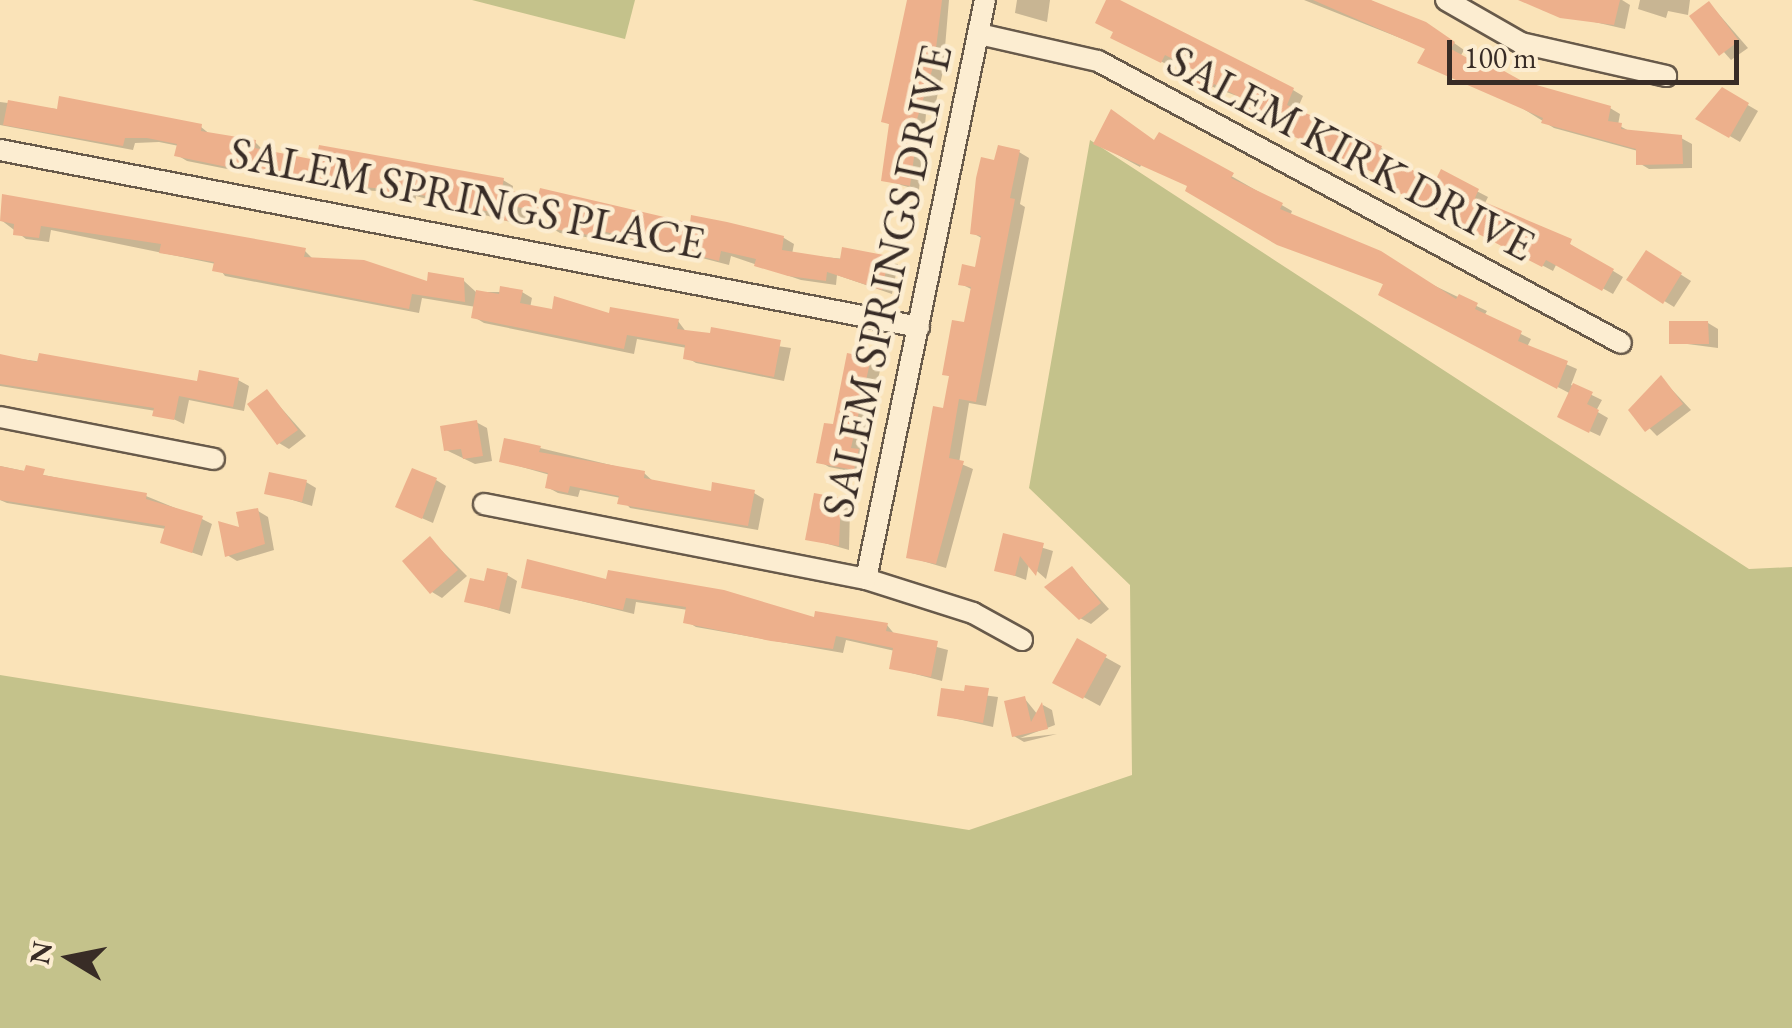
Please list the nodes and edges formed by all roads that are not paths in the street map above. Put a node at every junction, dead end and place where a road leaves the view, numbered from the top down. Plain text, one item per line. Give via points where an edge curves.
1 (985, 0) edge
2 (1446, 0) edge
3 (979, 34) junction
4 (1666, 76) dead end
5 (0, 150) edge
6 (919, 328) junction
7 (1621, 343) dead end
8 (0, 417) edge
9 (214, 459) dead end
10 (484, 504) dead end
11 (866, 579) junction
12 (1022, 640) dead end

1 - 3 street, SALEM SPRINGS DRIVE
2 - 4 street via 1521,43
3 - 6 street, SALEM SPRINGS DRIVE
3 - 7 street, SALEM KIRK DRIVE via 1098,61
5 - 6 street, SALEM SPRINGS PLACE
6 - 11 street, SALEM SPRINGS DRIVE
8 - 9 street
10 - 11 street
11 - 12 street via 973,614

